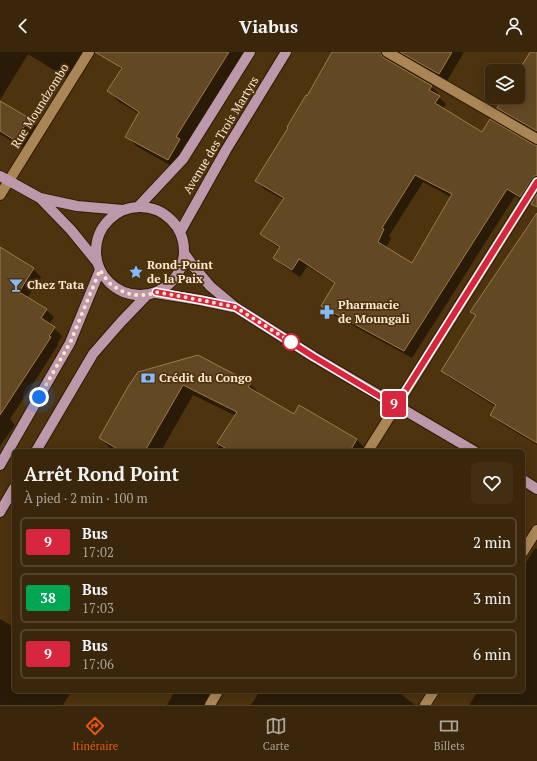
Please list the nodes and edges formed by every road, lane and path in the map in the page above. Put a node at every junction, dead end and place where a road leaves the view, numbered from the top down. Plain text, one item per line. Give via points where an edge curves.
1 (89, 52) edge
2 (250, 52) edge
3 (286, 52) edge
4 (387, 52) edge
5 (537, 139) edge
6 (4, 179) edge
7 (537, 182) edge
8 (0, 195) edge
9 (40, 198) junction
10 (138, 207) junction
11 (123, 210) junction
12 (180, 232) junction
13 (184, 253) junction
14 (98, 266) junction
15 (152, 294) junction
16 (235, 307) junction
17 (396, 406) junction
18 (37, 449) edge
19 (369, 449) edge
20 (471, 449) edge
21 (0, 465) edge
22 (525, 481) edge
23 (537, 489) edge
24 (12, 491) edge
25 (0, 512) edge
26 (537, 530) edge
27 (525, 549) edge
28 (217, 693) edge
29 (433, 693) edge
30 (210, 705) edge
31 (425, 705) edge

1 - 6 street, Rue Moundzombo
2 - 10 main road, Avenue des Trois Martyrs via 183,158
3 - 12 main road, Avenue des Trois Martyrs
4 - 5 street
6 - 8 street, Rue Moundzombo
6 - 9 main road
7 - 17 street
9 - 11 main road via 77,206
9 - 14 main road via 71,230
10 - 11 main road
10 - 12 main road via 155,209 170,218
11 - 14 main road via 109,219 100,232 96,247
12 - 13 main road
13 - 15 main road via 184,261 178,274 169,285
13 - 16 main road via 210,286
14 - 15 main road via 108,282 119,290 133,295
14 - 21 main road via 70,343
15 - 16 main road
15 - 18 main road via 120,322 93,354
16 - 17 main road
17 - 19 street
17 - 20 main road
22 - 23 main road
24 - 25 main road
26 - 27 street
28 - 30 street
29 - 31 street

